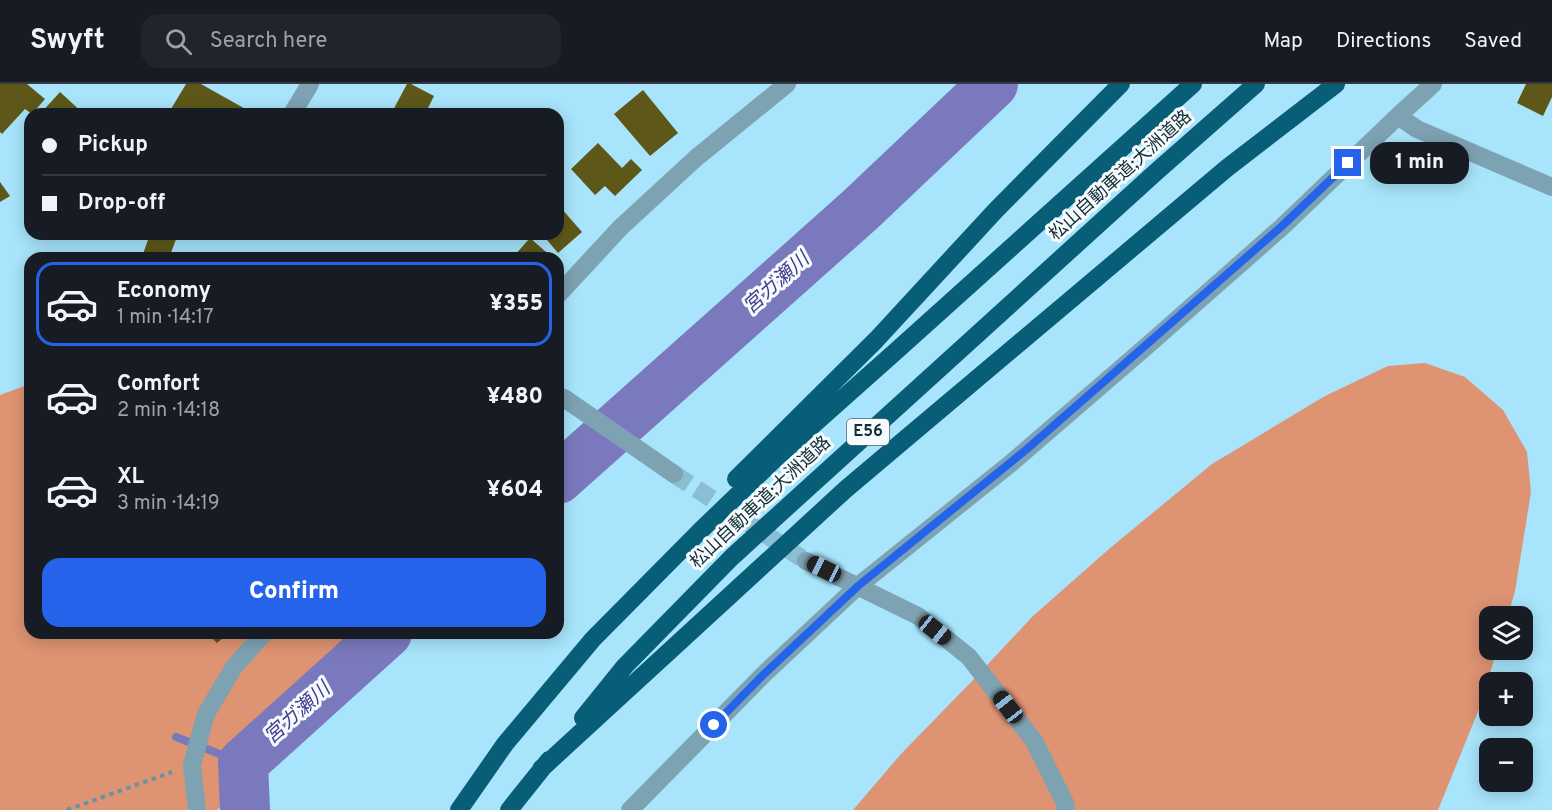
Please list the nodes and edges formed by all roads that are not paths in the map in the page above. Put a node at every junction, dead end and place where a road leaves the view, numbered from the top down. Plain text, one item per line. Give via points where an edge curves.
1 (310, 84) edge
2 (787, 84) edge
3 (1121, 84) edge
4 (1193, 84) edge
5 (1256, 84) edge
6 (1336, 84) edge
7 (1433, 84) edge
8 (296, 108) edge
9 (1398, 116) junction
10 (1552, 187) edge
11 (564, 289) edge
12 (564, 398) edge
13 (674, 474) tunnel mouth
14 (806, 561) tunnel mouth
15 (858, 586) junction
16 (259, 639) edge
17 (593, 639) junction
18 (541, 769) junction
19 (197, 810) edge
20 (459, 810) edge
21 (509, 810) edge
22 (630, 810) edge
23 (1066, 810) edge

1 - 8 street
2 - 11 street via 696,158 620,228
3 - 17 highway via 996,210 876,340 691,524
4 - 17 highway, 松山自動車道;大洲道路 / E56 via 777,457
5 - 18 highway, 松山自動車道;大洲道路 / E56 via 732,557 625,666
6 - 18 highway via 1227,168 846,489
7 - 9 street
9 - 10 street via 1417,129
9 - 15 street via 1148,345 1010,464
12 - 13 street
14 - 15 street
15 - 22 street via 764,674
15 - 23 street via 918,616 969,657 1034,741
16 - 19 street via 234,667 206,714 192,765
17 - 20 highway, 松山自動車道;大洲道路 / E56 via 505,744
18 - 21 highway, 松山自動車道;大洲道路 / E56

